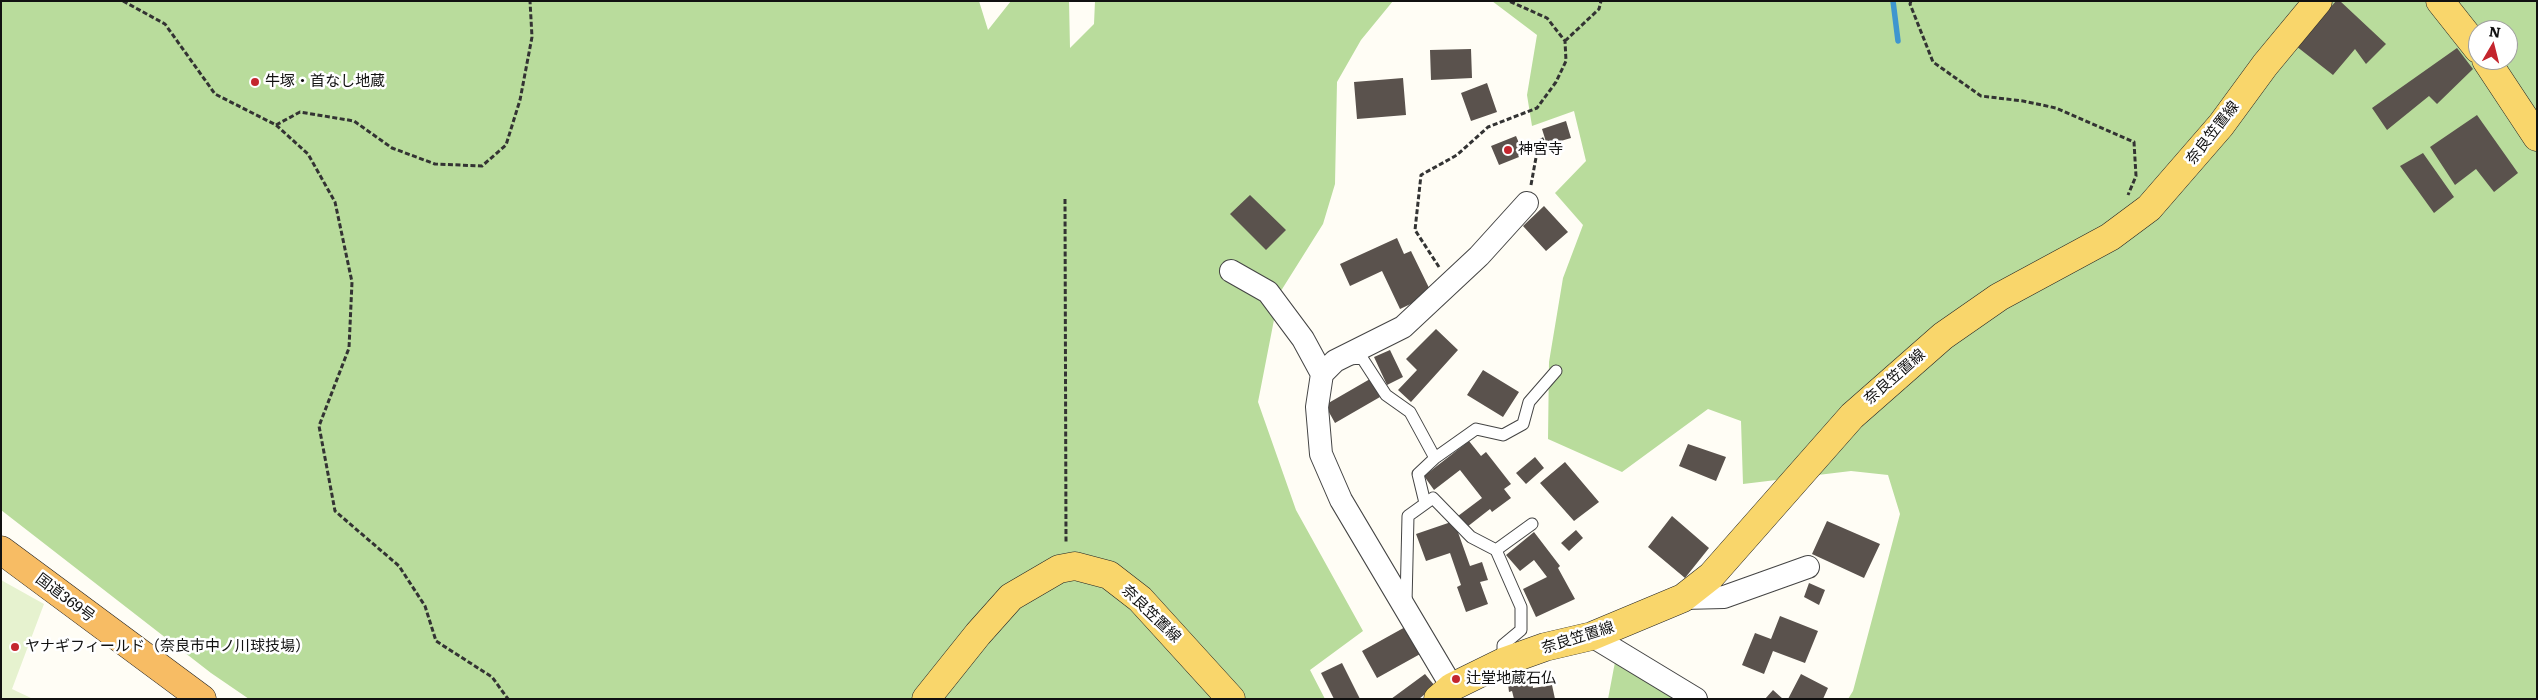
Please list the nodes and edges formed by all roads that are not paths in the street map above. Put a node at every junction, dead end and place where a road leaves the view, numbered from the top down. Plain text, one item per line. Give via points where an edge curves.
1 (2318, 1) edge
2 (2440, 1) edge
3 (2468, 36) edge
4 (2493, 70) edge
5 (2537, 137) edge
6 (1527, 203) road end
7 (1231, 271) dead end
8 (1329, 367) junction
9 (1556, 371) dead end
10 (1435, 458) junction
11 (1425, 503) junction
12 (1532, 524) dead end
13 (1, 550) edge
14 (1496, 550) junction
15 (1808, 567) dead end
16 (1683, 598) junction
17 (1406, 609) junction
18 (1592, 636) junction
19 (1503, 662) junction
20 (1446, 693) edge
21 (202, 699) edge
22 (926, 699) edge
23 (1231, 699) edge
24 (1696, 699) edge

1 - 16 main road, 奈良笠置線 via 2215,133 2149,208 2110,237 1999,298 1943,336 1852,416 1711,576
2 - 3 main road
4 - 5 main road
6 - 8 street via 1479,256 1404,327
7 - 8 street via 1268,292 1303,339
8 - 10 lane via 1362,358 1386,395 1410,412
8 - 17 street via 1317,407 1321,454 1341,500
9 - 10 lane via 1529,402 1523,424 1503,435 1476,429
10 - 11 lane via 1418,474
11 - 14 lane via 1433,498 1471,537
11 - 17 lane via 1408,516
12 - 14 lane
13 - 21 highway, 国道369号
14 - 19 lane via 1521,607 1520,630 1503,645
15 - 16 street via 1724,598
16 - 18 main road, 奈良笠置線
17 - 20 street
18 - 19 main road, 奈良笠置線 via 1545,647
18 - 24 street
19 - 20 main road, 奈良笠置線
22 - 23 main road, 奈良笠置線 via 1011,597 1059,569 1075,566 1109,575 1140,599

